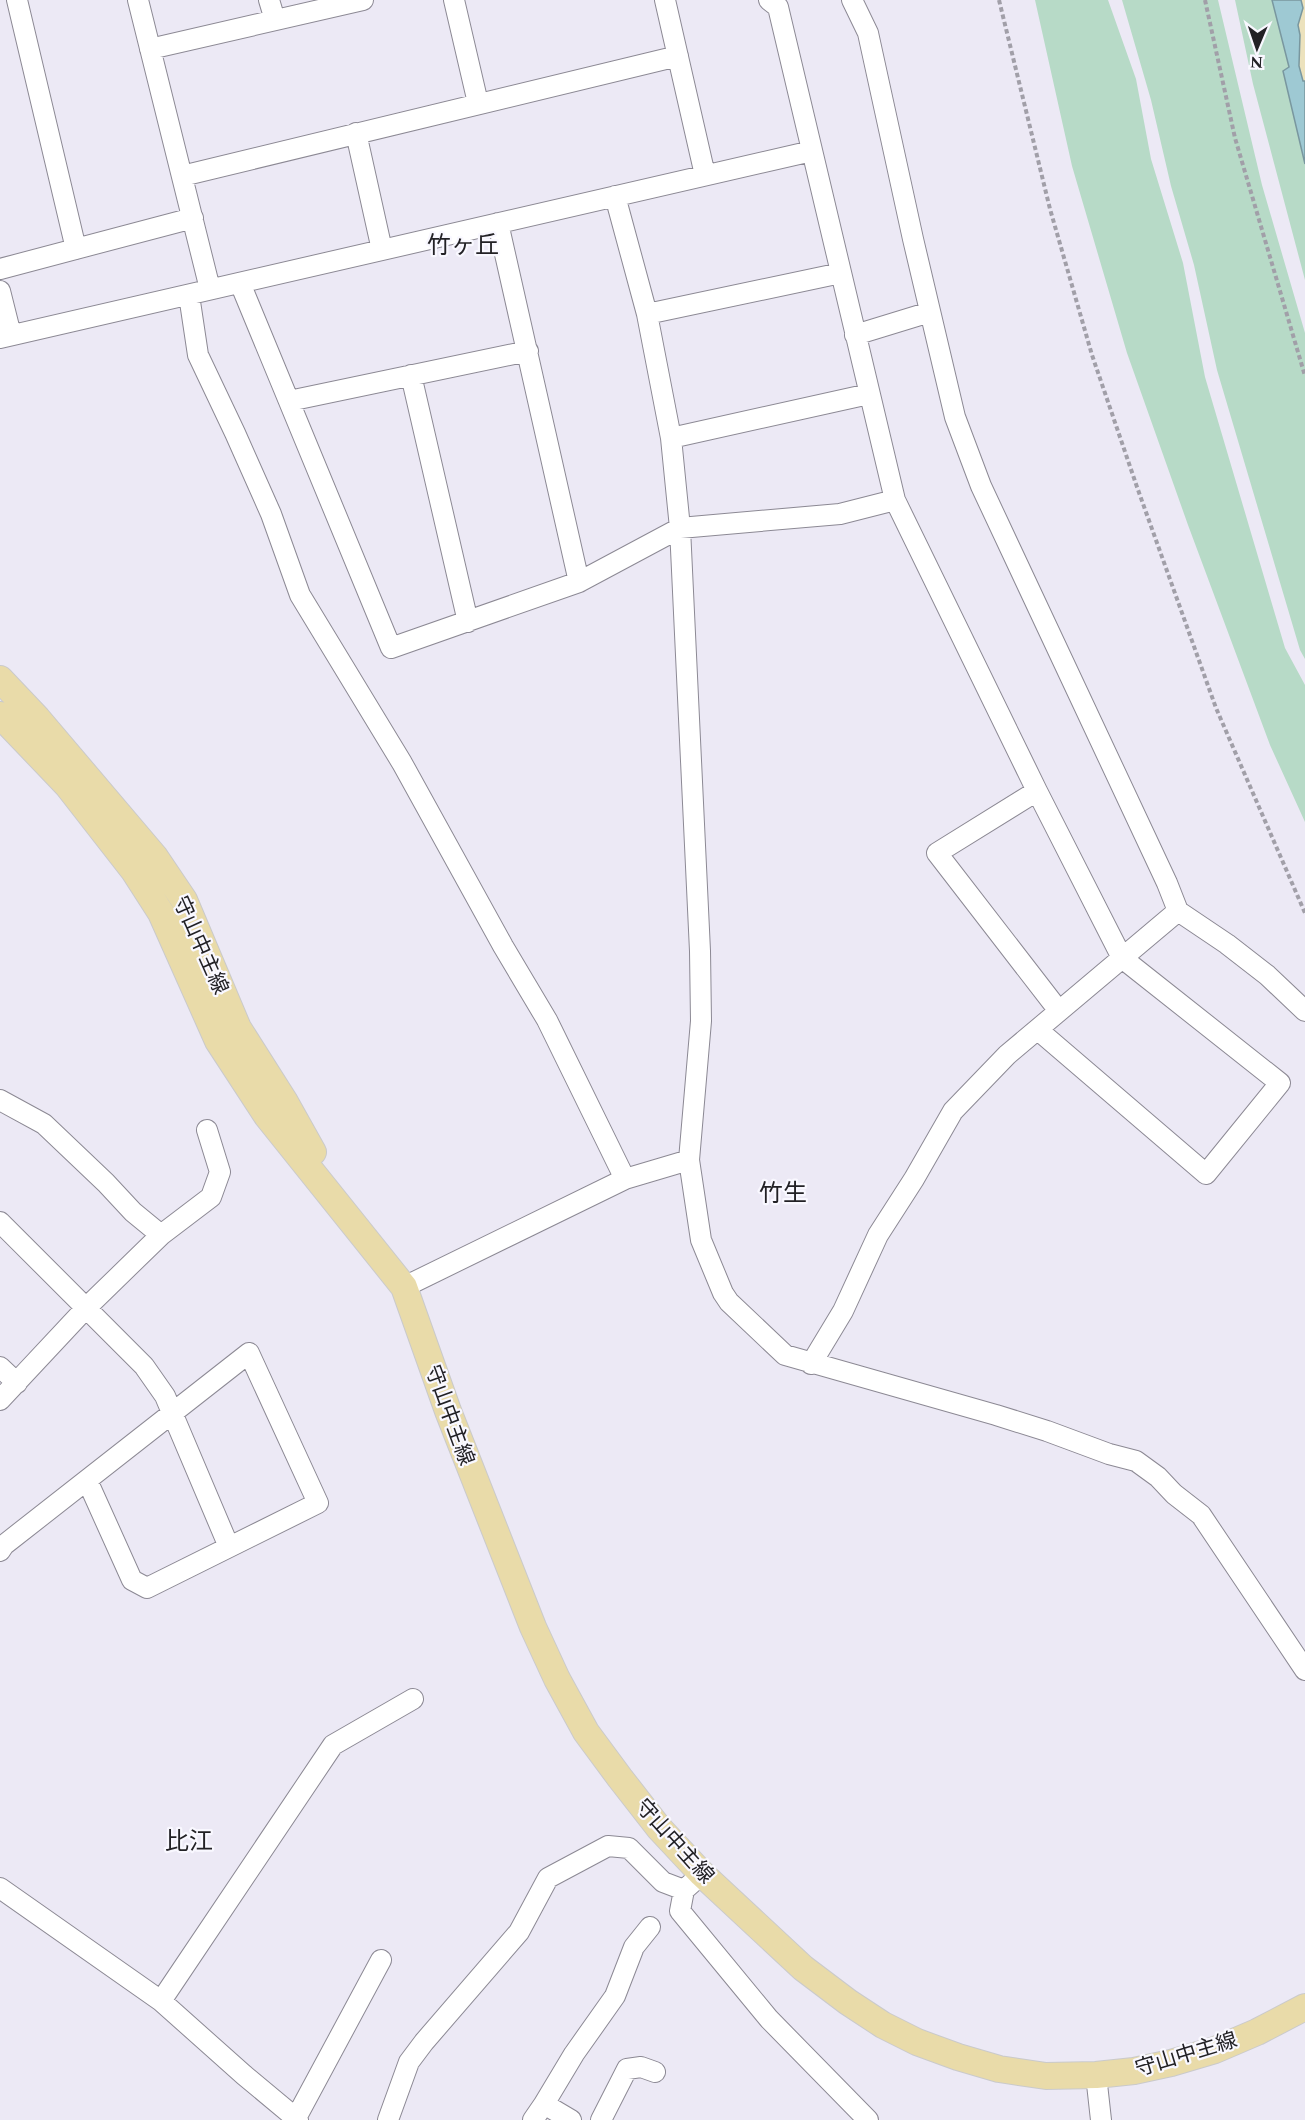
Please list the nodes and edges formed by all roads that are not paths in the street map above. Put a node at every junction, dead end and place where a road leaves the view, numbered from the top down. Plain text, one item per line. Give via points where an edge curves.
1 (17, 0) edge
2 (138, 0) edge
3 (269, 0) edge
4 (363, 0) edge
5 (454, 0) edge
6 (665, 0) edge
7 (770, 0) edge
8 (852, 0) edge
9 (275, 20) junction
10 (150, 49) junction
11 (678, 56) junction
12 (478, 103) junction
13 (356, 133) junction
14 (812, 151) junction
15 (705, 175) junction
16 (182, 176) junction
17 (615, 196) junction
18 (193, 218) junction
19 (498, 223) junction
20 (76, 249) junction
21 (382, 250) junction
22 (0, 269) edge
23 (841, 273) junction
24 (240, 283) junction
25 (210, 289) junction
26 (0, 291) edge
27 (189, 295) junction
28 (930, 312) junction
29 (647, 314) junction
30 (855, 334) junction
31 (6, 337) edge
32 (528, 351) junction
33 (411, 375) junction
34 (869, 394) junction
35 (289, 401) junction
36 (671, 438) junction
37 (895, 500) junction
38 (680, 528) junction
39 (579, 582) junction
40 (468, 622) junction
41 (0, 679) edge
42 (0, 715) edge
43 (1037, 791) junction
44 (1178, 911) junction
45 (1122, 958) junction
46 (1059, 1011) junction
47 (1305, 1011) edge
48 (1038, 1030) junction
49 (0, 1100) edge
50 (207, 1130) dead end
51 (689, 1160) junction
52 (626, 1179) junction
53 (343, 1208) junction
54 (0, 1222) edge
55 (161, 1235) junction
56 (404, 1287) junction
57 (86, 1308) junction
58 (811, 1364) junction
59 (0, 1367) edge
60 (17, 1383) junction
61 (0, 1400) edge
62 (172, 1413) junction
63 (87, 1480) junction
64 (1, 1546) edge
65 (229, 1547) junction
66 (1305, 1670) edge
67 (413, 1699) dead end
68 (693, 1882) junction
69 (0, 1888) edge
70 (650, 1927) dead end
71 (381, 1960) dead end
72 (161, 2001) junction
73 (1305, 2007) edge
74 (655, 2072) dead end
75 (1096, 2075) junction
76 (539, 2112) edge
77 (297, 2119) edge
78 (388, 2120) edge
79 (571, 2120) edge
80 (601, 2120) edge
81 (868, 2120) edge
82 (1101, 2120) edge

1 - 20 street
2 - 10 street
3 - 9 street
4 - 9 street
5 - 12 street
6 - 11 street
7 - 14 street via 778,7
8 - 28 street via 868,33
9 - 10 street
10 - 16 street
11 - 12 street
11 - 15 street
12 - 13 street
13 - 16 street
13 - 21 street
14 - 15 street
14 - 23 street
15 - 17 street
16 - 18 street
17 - 19 street
17 - 29 street
18 - 20 street
18 - 25 street
19 - 21 street
19 - 32 street
20 - 22 street
21 - 24 street
23 - 29 street
23 - 30 street
24 - 25 street
24 - 35 street
25 - 27 street
26 - 31 street
27 - 31 street
27 - 52 street via 198,355 271,514 300,595 402,763 547,1020
28 - 30 street
28 - 44 street via 955,417 981,486
29 - 36 street
30 - 34 street
32 - 33 street
32 - 39 street
33 - 35 street
33 - 40 street
34 - 36 street
34 - 37 street
35 - 40 street via 391,648
36 - 38 street
37 - 38 street via 840,514
37 - 43 street
38 - 39 street
38 - 51 street via 700,939 701,1021
39 - 40 street
41 - 53 main road, 守山中主線 via 155,857 184,900 238,1028 285,1102
42 - 53 main road, 守山中主線 via 67,785 134,871 161,913 218,1041 267,1116
43 - 45 street
43 - 46 street via 937,853
44 - 45 street
44 - 47 street via 1259,969
45 - 46 street
45 - 48 street via 1280,1083 1206,1174
46 - 48 street
48 - 58 street via 1007,1055 953,1111 878,1235 843,1311
49 - 55 street via 44,1124
50 - 55 street via 220,1172 211,1197
51 - 52 street
51 - 58 street via 701,1240 723,1293 785,1355
52 - 56 street
53 - 56 main road, 守山中主線
54 - 57 street
55 - 57 street
56 - 68 main road, 守山中主線 via 447,1412 532,1627 557,1679 586,1732 659,1828
57 - 60 street
57 - 62 street via 144,1366
58 - 66 street via 996,1415 1136,1461 1201,1515
59 - 60 street
60 - 61 street
62 - 63 street
62 - 65 street
62 - 65 street via 249,1353 318,1503
63 - 64 street
63 - 65 street via 132,1580 147,1588
67 - 72 street via 333,1745
68 - 75 main road, 守山中主線 via 848,2002 917,2042 999,2069 1046,2076
68 - 78 street via 663,1882 629,1848 608,1846 548,1878 519,1932 409,2062
68 - 81 street via 680,1911 769,2019
69 - 72 street
70 - 76 street via 634,1947 615,1996
71 - 77 street
72 - 77 street
73 - 75 main road, 守山中主線 via 1215,2050 1143,2069
74 - 80 street via 641,2067 627,2069
75 - 82 street
76 - 79 street

